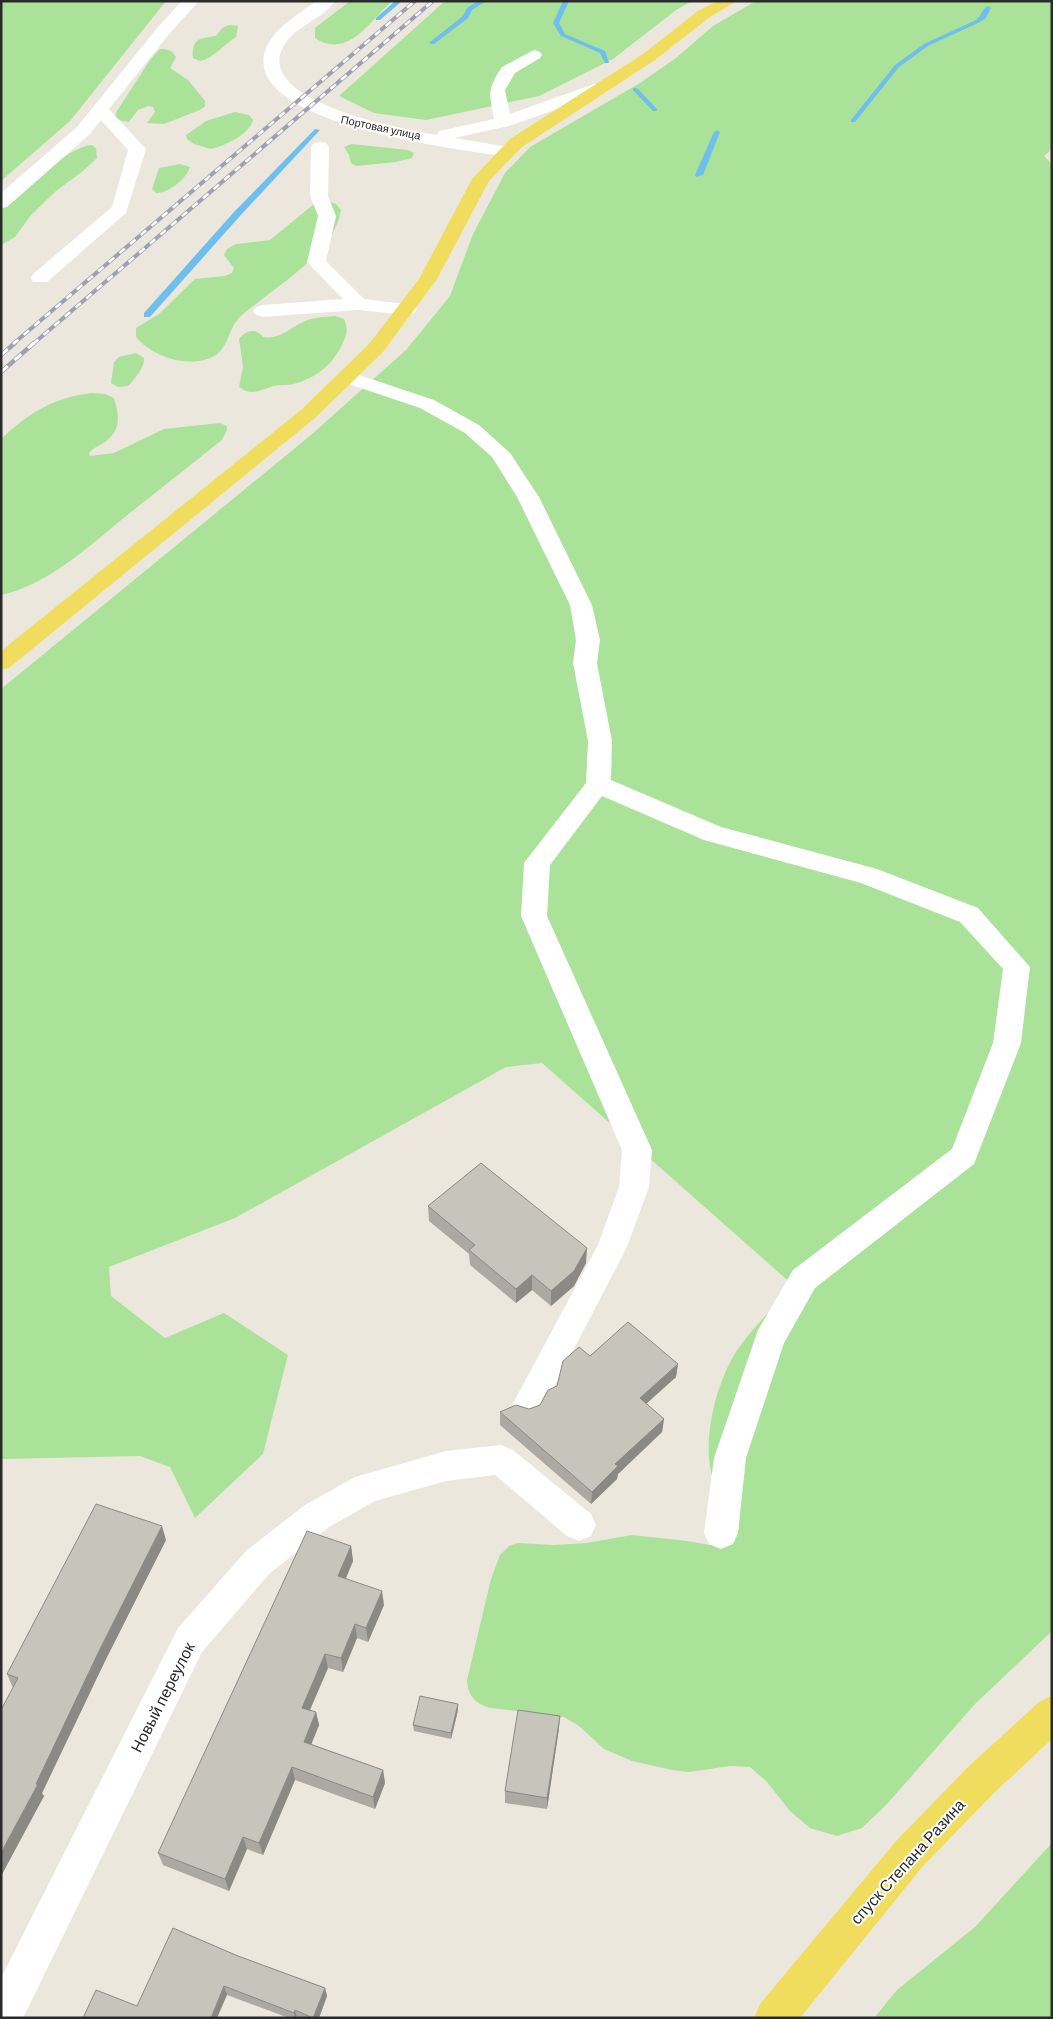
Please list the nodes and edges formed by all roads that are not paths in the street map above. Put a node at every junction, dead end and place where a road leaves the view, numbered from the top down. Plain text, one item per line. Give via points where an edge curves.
1 (191, 1) edge
2 (327, 1) edge
3 (729, 1) edge
4 (534, 55) dead end
5 (600, 88) junction
6 (100, 109) junction
7 (503, 122) junction
8 (421, 136) junction
9 (320, 147) dead end
10 (508, 152) junction
11 (1, 203) edge
12 (40, 278) dead end
13 (358, 304) junction
14 (407, 309) junction
15 (263, 311) dead end
16 (347, 377) junction
17 (1, 664) edge
18 (598, 784) junction
19 (528, 1406) dead end
20 (579, 1525) dead end
21 (721, 1533) dead end
22 (1052, 1714) edge
23 (2, 2018) edge
24 (774, 2018) edge

1 - 6 street
2 - 8 street, Портовая улица via 296,24 275,48 272,59 277,77 308,105 352,123
3 - 5 main road via 704,14 649,57
4 - 7 street via 508,70 497,90
5 - 7 street
5 - 10 main road via 533,130
6 - 11 street via 83,131
6 - 12 street via 137,149 120,208
7 - 8 street via 468,131
8 - 10 street, Портовая улица
9 - 13 street via 319,196 327,216 316,262
10 - 14 main road via 481,179 428,278
13 - 14 street
13 - 15 street
14 - 16 main road via 376,348
16 - 17 main road via 308,414
16 - 18 street via 427,404 472,429 500,453 528,497 581,605 588,640 585,663 600,741
18 - 19 street via 537,863 534,916 637,1150 634,1188 612,1247
18 - 21 street via 713,834 868,876 969,916 1017,967 1007,1043 964,1156 804,1279 769,1340 730,1458
20 - 23 street, Новый переулок via 500,1460 446,1466 367,1488 317,1516 258,1562 190,1640
22 - 24 main road, спуск Степана Разина via 981,1780 910,1853

